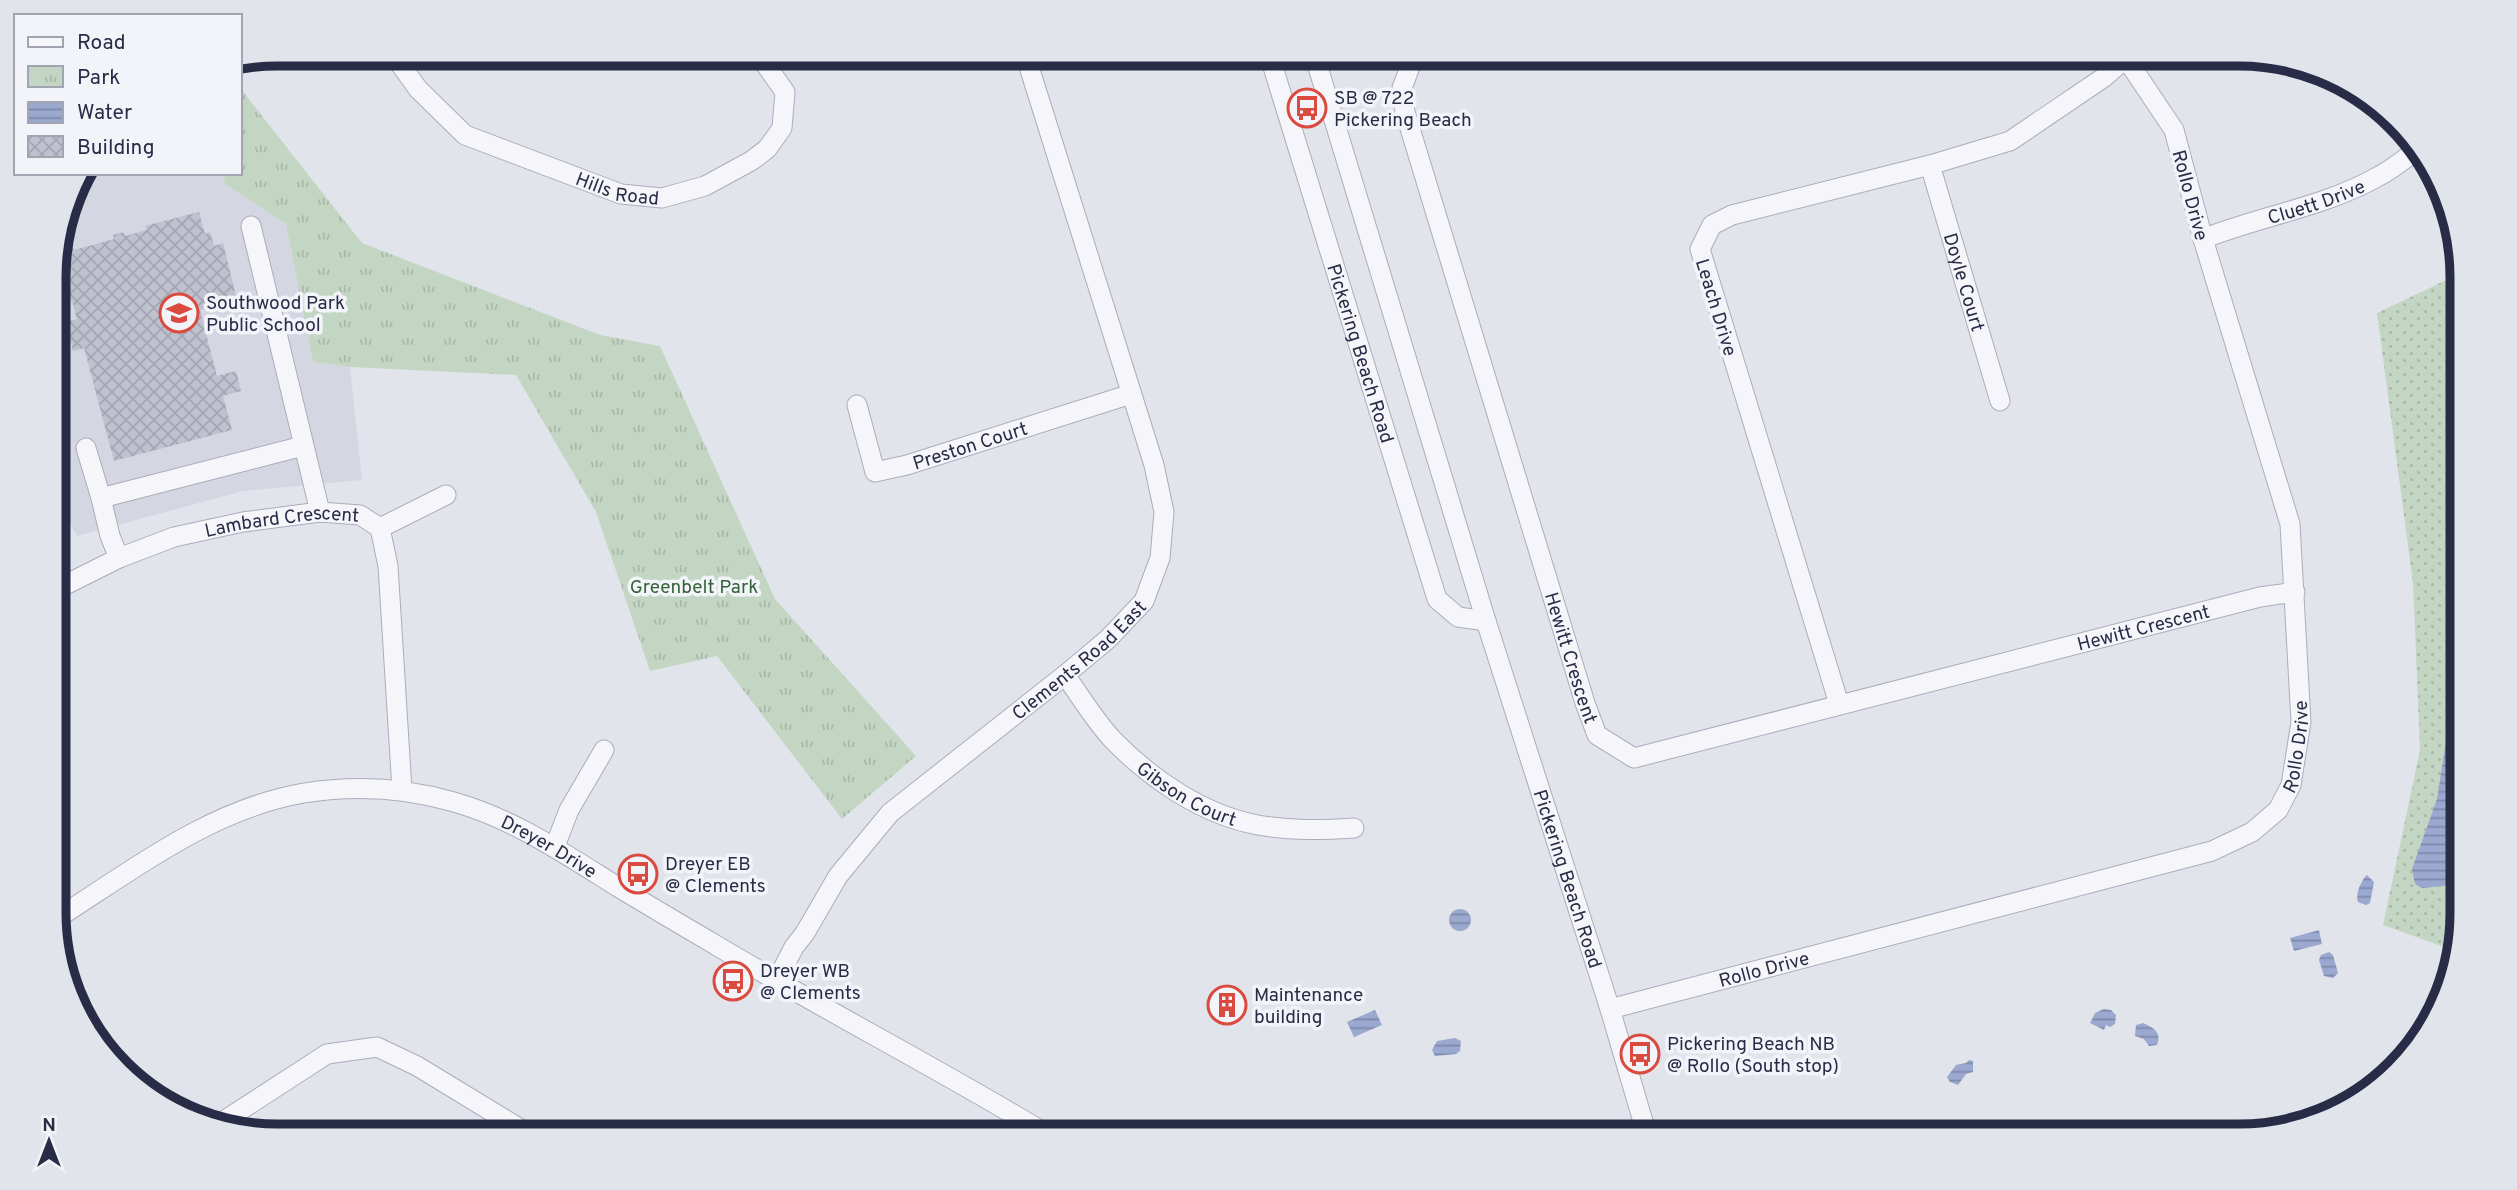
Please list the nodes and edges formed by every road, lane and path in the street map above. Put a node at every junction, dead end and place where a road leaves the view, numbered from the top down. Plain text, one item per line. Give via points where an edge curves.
1 (402, 66) edge
2 (767, 66) edge
3 (1028, 66) edge
4 (1273, 66) edge
5 (1318, 66) edge
6 (1410, 66) edge
7 (2115, 66) edge
8 (2132, 66) edge
9 (2410, 154) edge
10 (1930, 166) junction
11 (251, 226) dead end
12 (2203, 239) junction
13 (1131, 394) junction
14 (2000, 401) dead end
15 (857, 405) dead end
16 (303, 446) junction
17 (86, 448) dead end
18 (446, 495) dead end
19 (101, 498) junction
20 (320, 512) junction
21 (380, 528) junction
22 (119, 558) junction
23 (67, 584) edge
24 (2295, 592) junction
25 (1486, 621) junction
26 (1065, 676) junction
27 (1839, 704) junction
28 (604, 750) dead end
29 (402, 790) junction
30 (1354, 828) dead end
31 (555, 846) junction
32 (67, 912) edge
33 (776, 982) junction
34 (1611, 1009) junction
35 (229, 1117) edge
36 (1644, 1123) edge
37 (512, 1124) edge
38 (1028, 1124) edge

1 - 2 street, Hills Road via 465,135 621,194 662,198 705,186 767,149 782,128 785,92
3 - 13 street, Clements Road East
4 - 25 street, Pickering Beach Road via 1437,599 1458,617
5 - 25 street, Pickering Beach Road
6 - 27 street, Hewitt Crescent via 1402,88 1405,112 1597,735 1634,758
7 - 10 street, Leach Drive via 2010,141
8 - 12 street, Rollo Drive via 2174,130
9 - 12 street, Cluett Drive via 2379,177 2329,198
10 - 14 street, Doyle Court
10 - 27 street, Leach Drive via 1732,215 1712,225 1700,248
11 - 16 street
12 - 24 street, Rollo Drive via 2290,524
13 - 15 street, Preston Court via 875,472
13 - 26 street, Clements Road East via 1164,512 1160,558 1144,601
16 - 19 street
16 - 20 street
17 - 19 street
18 - 21 street
19 - 22 street
20 - 21 street, Lambard Crescent via 360,515
20 - 22 street, Lambard Crescent via 174,537
21 - 29 street, Lambard Crescent via 388,566
22 - 23 street, Lambard Crescent
24 - 27 street, Hewitt Crescent
24 - 34 street, Rollo Drive via 2301,722 2297,757 2291,785 2278,810 2252,832 2212,851
25 - 34 street, Pickering Beach Road
26 - 30 street, Gibson Court via 1111,737 1146,772 1210,810 1257,825
26 - 33 street, Clements Road East via 890,813 838,876
28 - 31 street via 569,810
29 - 31 street, Dreyer Drive via 455,802
29 - 32 street, Dreyer Drive via 304,793 258,804 215,820
31 - 33 street, Dreyer Drive
33 - 38 street, Dreyer Drive
34 - 36 street, Pickering Beach Road
35 - 37 street via 327,1054 377,1046

